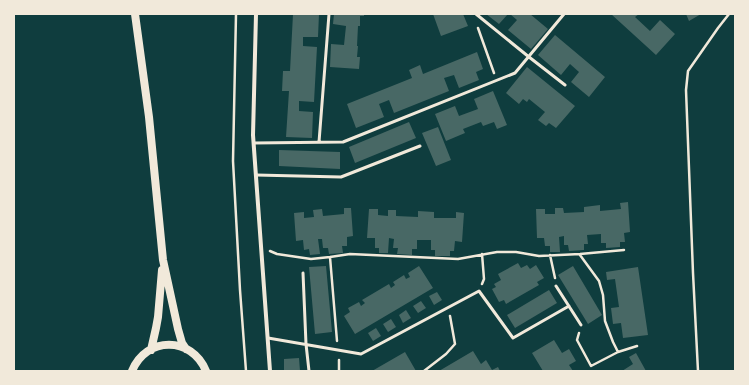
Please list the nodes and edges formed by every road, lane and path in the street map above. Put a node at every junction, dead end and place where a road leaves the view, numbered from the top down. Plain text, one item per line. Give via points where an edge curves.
1 (135, 14) edge
2 (236, 14) edge
3 (256, 14) edge
4 (329, 14) edge
5 (476, 14) edge
6 (564, 14) edge
7 (729, 14) edge
8 (475, 21) dead end
9 (529, 57) junction
10 (496, 81) junction
11 (565, 85) dead end
12 (319, 142) junction
13 (254, 143) junction
14 (420, 146) dead end
15 (256, 175) junction
16 (261, 247) junction
17 (624, 250) dead end
18 (482, 254) junction
19 (580, 254) junction
20 (550, 255) junction
21 (330, 258) junction
22 (163, 260) junction
23 (302, 273) dead end
24 (556, 286) joint
25 (479, 291) junction
26 (569, 306) junction
27 (448, 308) junction
28 (581, 325) joint
29 (268, 338) junction
30 (306, 344) junction
31 (637, 346) dead end
32 (186, 349) junction
33 (150, 350) junction
34 (338, 350) junction
35 (618, 352) junction
36 (132, 371) edge
37 (206, 371) edge
38 (246, 371) edge
39 (270, 371) edge
40 (309, 371) edge
41 (339, 371) edge
42 (424, 371) edge
43 (698, 371) edge

1 - 22 main road via 149,117
2 - 38 path via 233,161
3 - 13 street
4 - 12 lane
5 - 9 lane
6 - 9 lane
7 - 43 path via 688,72 686,90
8 - 10 path
9 - 10 lane via 515,73
9 - 11 lane
10 - 12 lane via 343,142
12 - 13 lane
13 - 15 street
14 - 15 lane via 341,177
15 - 16 street
16 - 21 path via 296,258
16 - 29 street
17 - 19 path
18 - 20 path via 516,252
18 - 21 path via 458,259 350,254
18 - 25 path via 484,279
19 - 20 path
19 - 35 path via 599,281 605,321
20 - 24 path
21 - 34 path
22 - 32 main road via 178,329
22 - 33 main road via 158,317
23 - 30 lane
24 - 26 lane
25 - 26 lane via 513,338
25 - 27 lane
26 - 28 lane
27 - 34 lane via 361,354
27 - 42 path via 455,344
28 - 35 path via 577,340 591,366
29 - 30 lane
29 - 39 street
30 - 34 lane
30 - 40 lane
31 - 35 path
32 - 33 main road via 168,345
32 - 37 main road via 197,356
33 - 36 main road via 140,358
34 - 41 path

